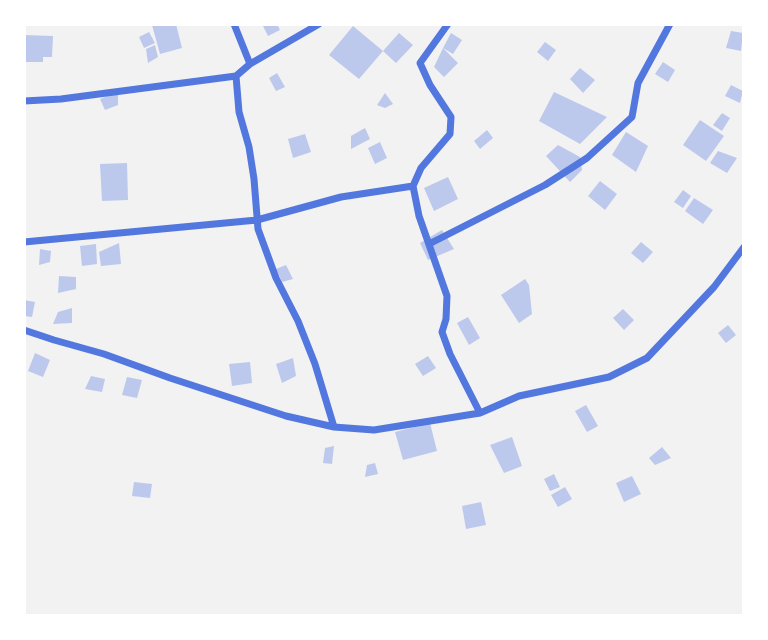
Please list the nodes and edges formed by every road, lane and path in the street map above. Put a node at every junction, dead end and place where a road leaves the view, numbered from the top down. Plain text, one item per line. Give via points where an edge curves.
1 (234, 24) edge
2 (319, 24) edge
3 (448, 24) edge
4 (670, 24) edge
5 (250, 64) junction
6 (236, 76) junction
7 (24, 101) edge
8 (413, 186) junction
9 (257, 220) junction
10 (24, 242) edge
11 (429, 244) junction
12 (742, 253) edge
13 (24, 330) edge
14 (480, 413) junction
15 (334, 427) junction

1 - 5 street
2 - 5 street
3 - 8 street via 420,63 451,117 450,134 421,168
4 - 11 street via 638,83 632,117 587,158 545,185
5 - 6 street
6 - 7 street
6 - 9 street
8 - 9 street via 341,197
8 - 11 street
9 - 10 street
9 - 15 street via 276,278 315,365
11 - 14 street via 447,296 442,332
12 - 14 street via 647,358 609,377 519,396
13 - 15 street via 285,416
14 - 15 street via 374,430

